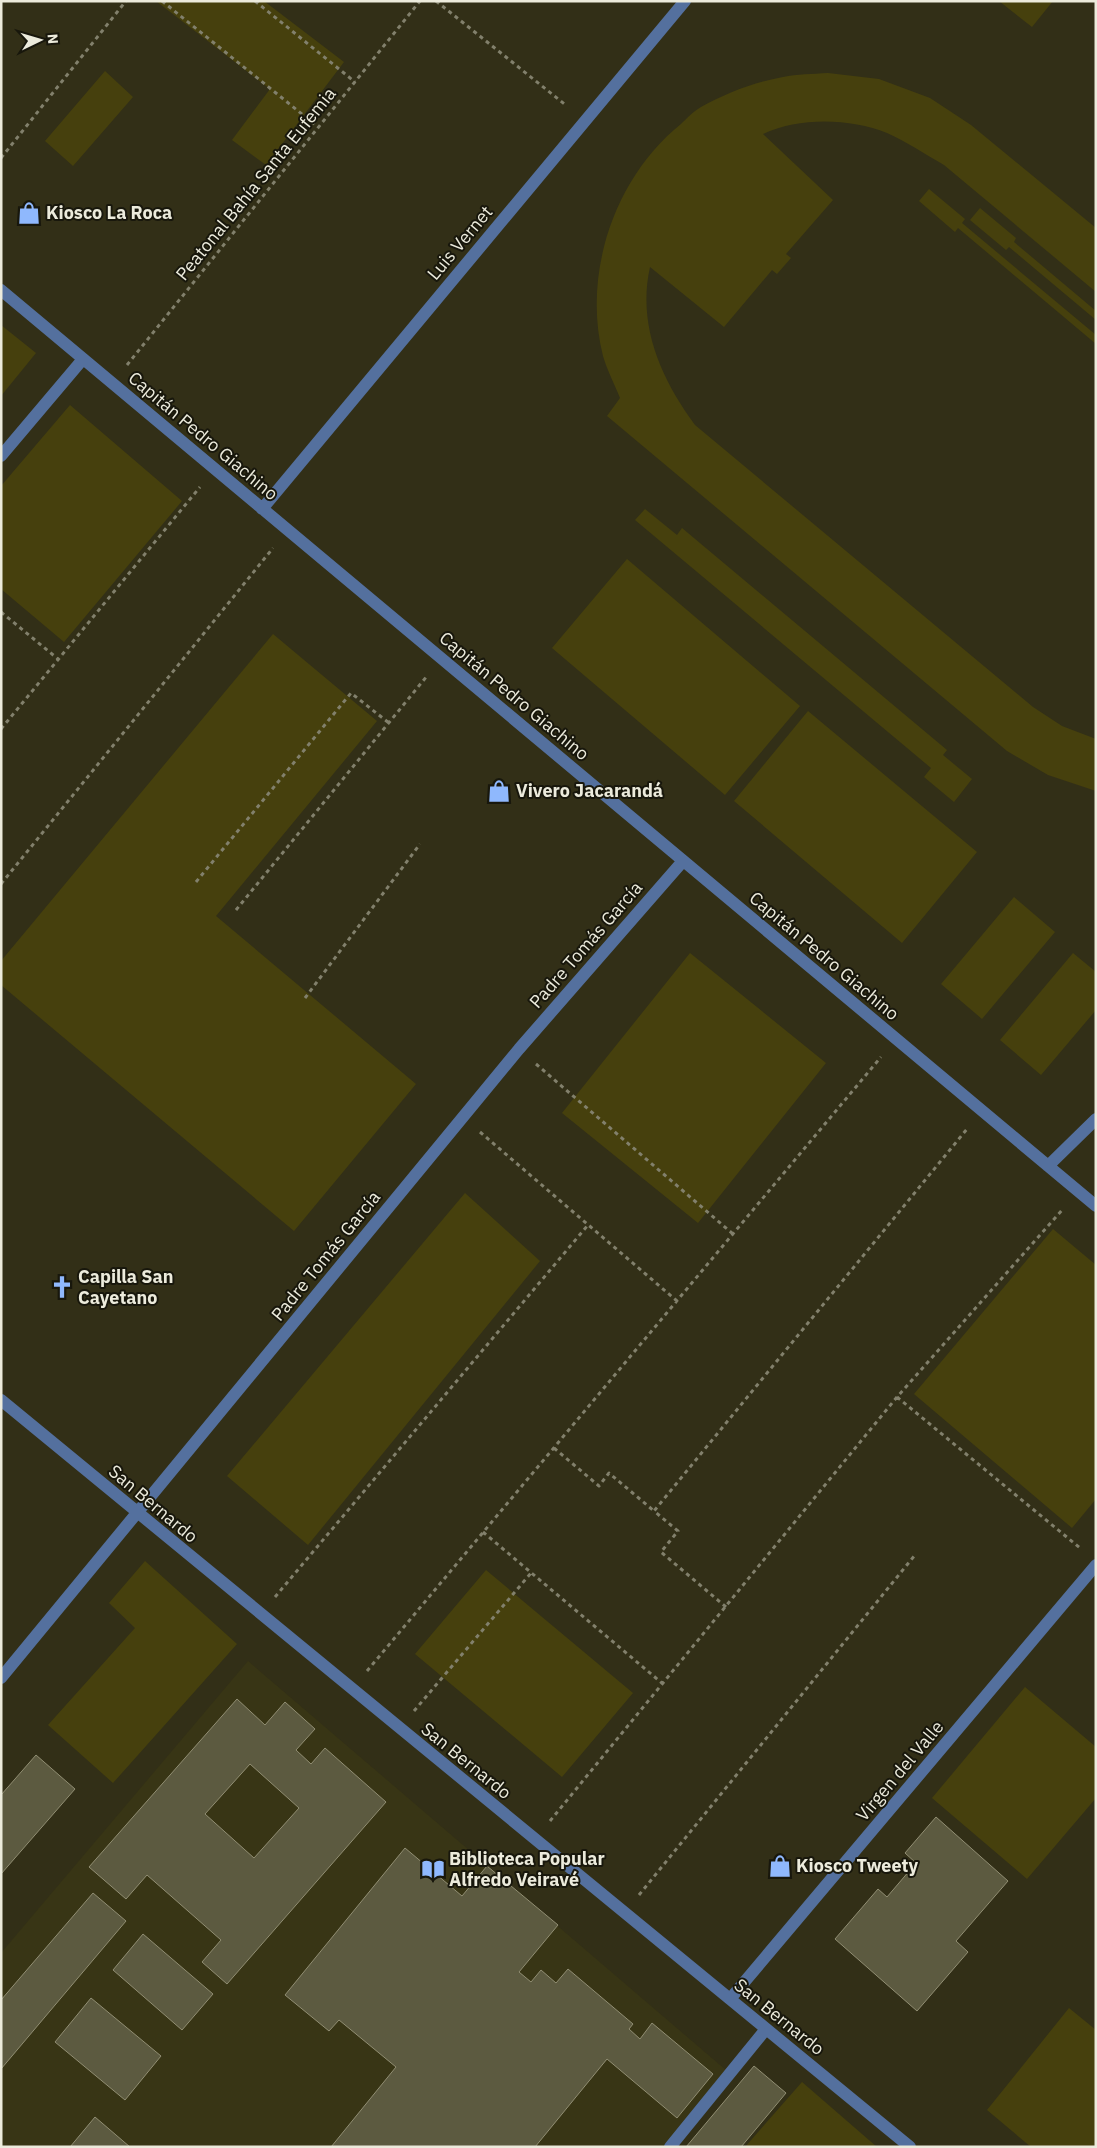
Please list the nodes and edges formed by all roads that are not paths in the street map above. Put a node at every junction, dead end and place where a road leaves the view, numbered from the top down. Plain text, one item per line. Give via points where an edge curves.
1 (685, 1) edge
2 (1, 290) edge
3 (83, 359) junction
4 (1, 456) edge
5 (262, 509) junction
6 (683, 861) junction
7 (1096, 1119) edge
8 (1048, 1166) junction
9 (1096, 1206) edge
10 (1, 1400) edge
11 (136, 1513) junction
12 (1096, 1565) edge
13 (1, 1678) edge
14 (730, 1999) junction
15 (766, 2029) junction
16 (670, 2147) edge
17 (910, 2147) edge

1 - 5 street, Luis Vernet
2 - 3 street, Capitán Pedro Giachino
3 - 4 street
3 - 5 street, Capitán Pedro Giachino
5 - 6 street, Capitán Pedro Giachino
6 - 8 street, Capitán Pedro Giachino
6 - 11 street, Padre Tomás García via 519,1049
7 - 8 street
8 - 9 street, Capitán Pedro Giachino
10 - 11 street, San Bernardo
11 - 13 street, Padre Tomás García
11 - 14 street, San Bernardo
12 - 14 street, Virgen del Valle
14 - 15 street, San Bernardo
15 - 16 street
15 - 17 street, San Bernardo

